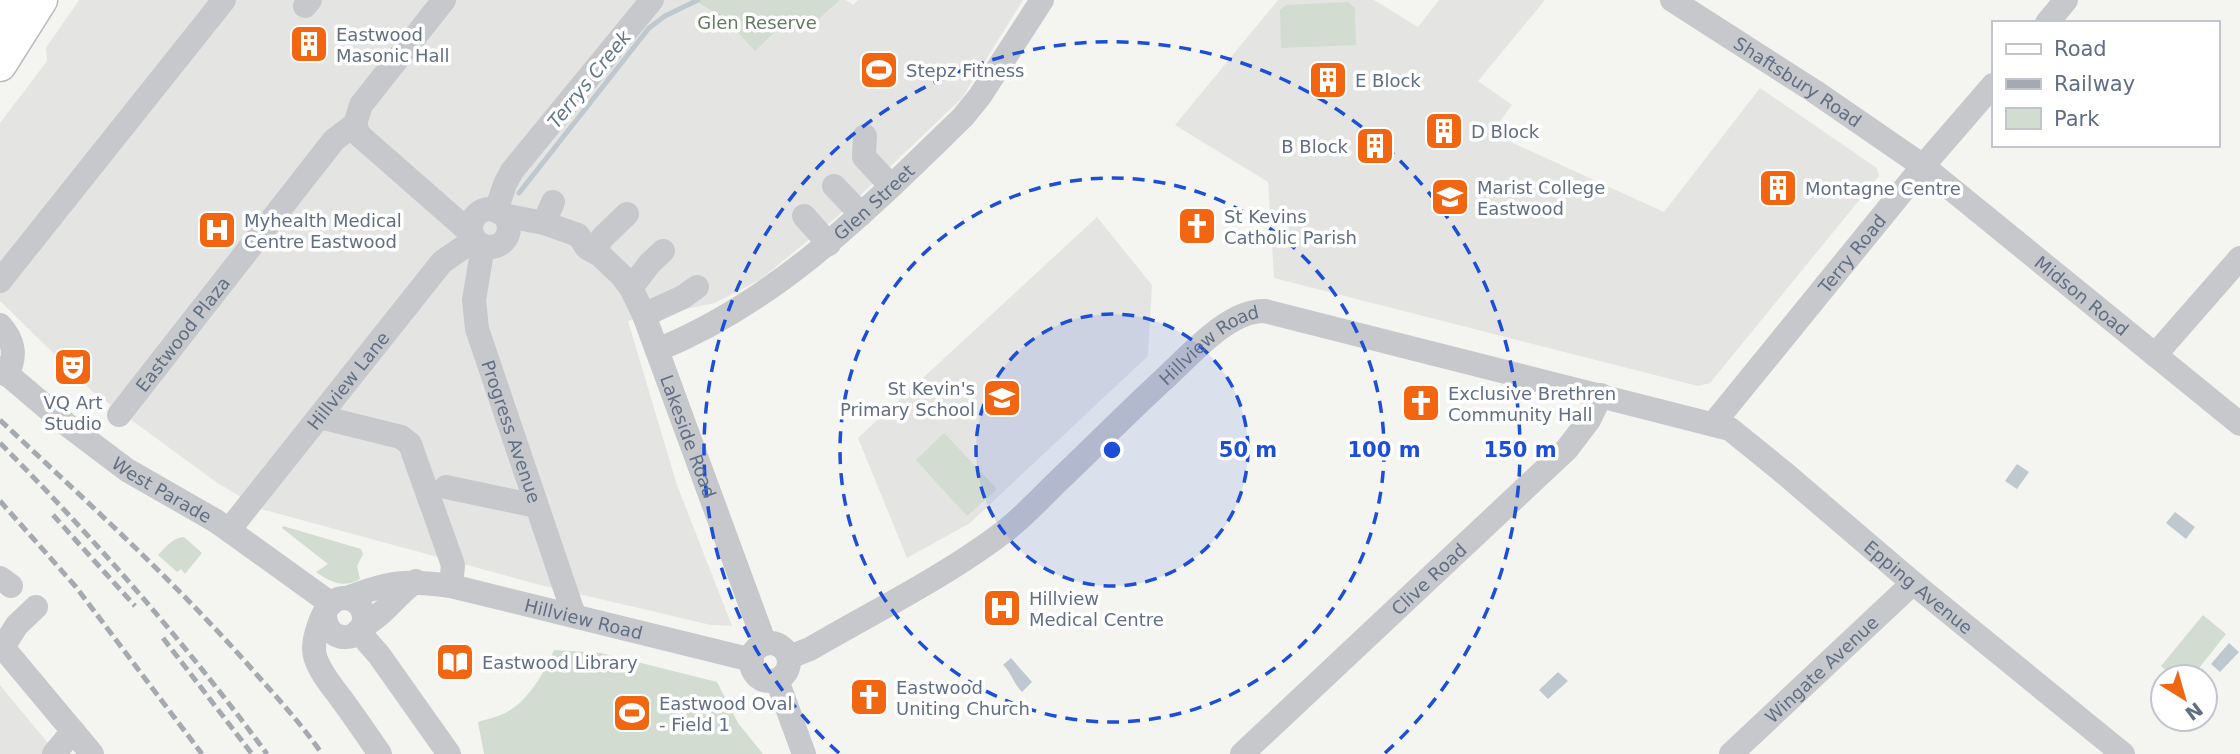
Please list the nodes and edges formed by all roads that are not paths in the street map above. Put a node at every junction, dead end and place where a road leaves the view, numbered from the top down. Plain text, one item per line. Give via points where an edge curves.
1 (16, 0) edge
2 (40, 0) edge
3 (224, 0) edge
4 (444, 0) edge
5 (652, 0) edge
6 (1042, 0) edge
7 (1672, 0) edge
8 (2066, 0) edge
9 (0, 20) edge
10 (2049, 21) edge
11 (0, 65) edge
12 (1992, 86) edge
13 (355, 124) junction
14 (865, 136) dead end
15 (1923, 166) junction
16 (891, 186) junction
17 (834, 187) dead end
18 (627, 214) dead end
19 (861, 214) junction
20 (804, 216) dead end
21 (488, 228) junction
22 (829, 244) junction
23 (590, 249) junction
24 (663, 251) dead end
25 (2240, 258) edge
26 (0, 281) edge
27 (697, 287) dead end
28 (631, 288) junction
29 (644, 315) junction
30 (0, 325) edge
31 (657, 350) junction
32 (2155, 355) junction
33 (4, 372) edge
34 (1601, 395) junction
35 (119, 415) dead end
36 (320, 416) junction
37 (1713, 424) junction
38 (2240, 424) edge
39 (446, 487) dead end
40 (536, 506) junction
41 (229, 530) junction
42 (416, 581) junction
43 (1913, 583) junction
44 (451, 586) junction
45 (334, 606) junction
46 (36, 607) dead end
47 (574, 615) junction
48 (360, 629) junction
49 (2, 646) edge
50 (758, 652) junction
51 (789, 657) junction
52 (777, 680) junction
53 (73, 731) junction
54 (54, 754) edge
55 (92, 754) edge
56 (380, 754) edge
57 (449, 754) edge
58 (804, 754) edge
59 (1242, 754) edge
60 (1731, 754) edge
61 (2123, 754) edge

1 - 9 main road
2 - 11 main road
3 - 26 street
4 - 13 street via 361,105
5 - 21 street via 512,172
6 - 16 street, Glen Street via 963,117
7 - 15 street, Shaftsbury Road
8 - 10 street
12 - 15 street, Terry Road
13 - 21 street via 359,135 390,161 455,200
13 - 35 street, Eastwood Plaza via 334,140
14 - 16 street via 864,157
15 - 32 street, Midson Road
15 - 37 street, Terry Road
16 - 19 street, Glen Street
17 - 19 street
18 - 23 street
19 - 22 street, Glen Street
20 - 22 street
21 - 23 street, Lakeside Road via 516,238
21 - 23 street, Lakeside Road via 548,213
21 - 36 street, Hillview Lane via 442,262
21 - 40 street, Progress Avenue via 474,300 477,329
22 - 31 street, Glen Street via 745,305
23 - 28 street, Lakeside Road via 611,264
24 - 28 street
25 - 32 street
27 - 29 street
28 - 29 street, Lakeside Road
29 - 31 street, Lakeside Road
30 - 33 street via 15,353 14,362
31 - 50 street, Lakeside Road
32 - 38 street, Midson Road
33 - 41 street, West Parade via 127,470
34 - 37 street, Hillview Road
34 - 51 street, Hillview Road via 1276,313 1248,313 1216,333 1008,528 976,552
34 - 59 street, Clive Road via 1567,449
36 - 41 street, Hillview Lane
36 - 44 street via 401,437 410,444 453,565
37 - 43 street, Epping Avenue via 1730,429
39 - 40 street
40 - 47 street, Progress Avenue
41 - 45 street, West Parade
42 - 44 street, Hillview Road
42 - 45 street, Hillview Road via 393,583
42 - 48 street
43 - 60 street, Wingate Avenue
43 - 61 street, Epping Avenue
44 - 47 street, Hillview Road
45 - 48 street via 353,600 362,608
45 - 48 street via 327,627 336,635 348,637
45 - 56 street via 316,631 315,656
46 - 49 street
47 - 50 street, Hillview Road
48 - 57 street
49 - 53 street
50 - 51 street via 771,643 782,647
50 - 52 street via 752,665 756,675
51 - 52 street via 789,668
52 - 58 street
53 - 54 street
53 - 55 street

